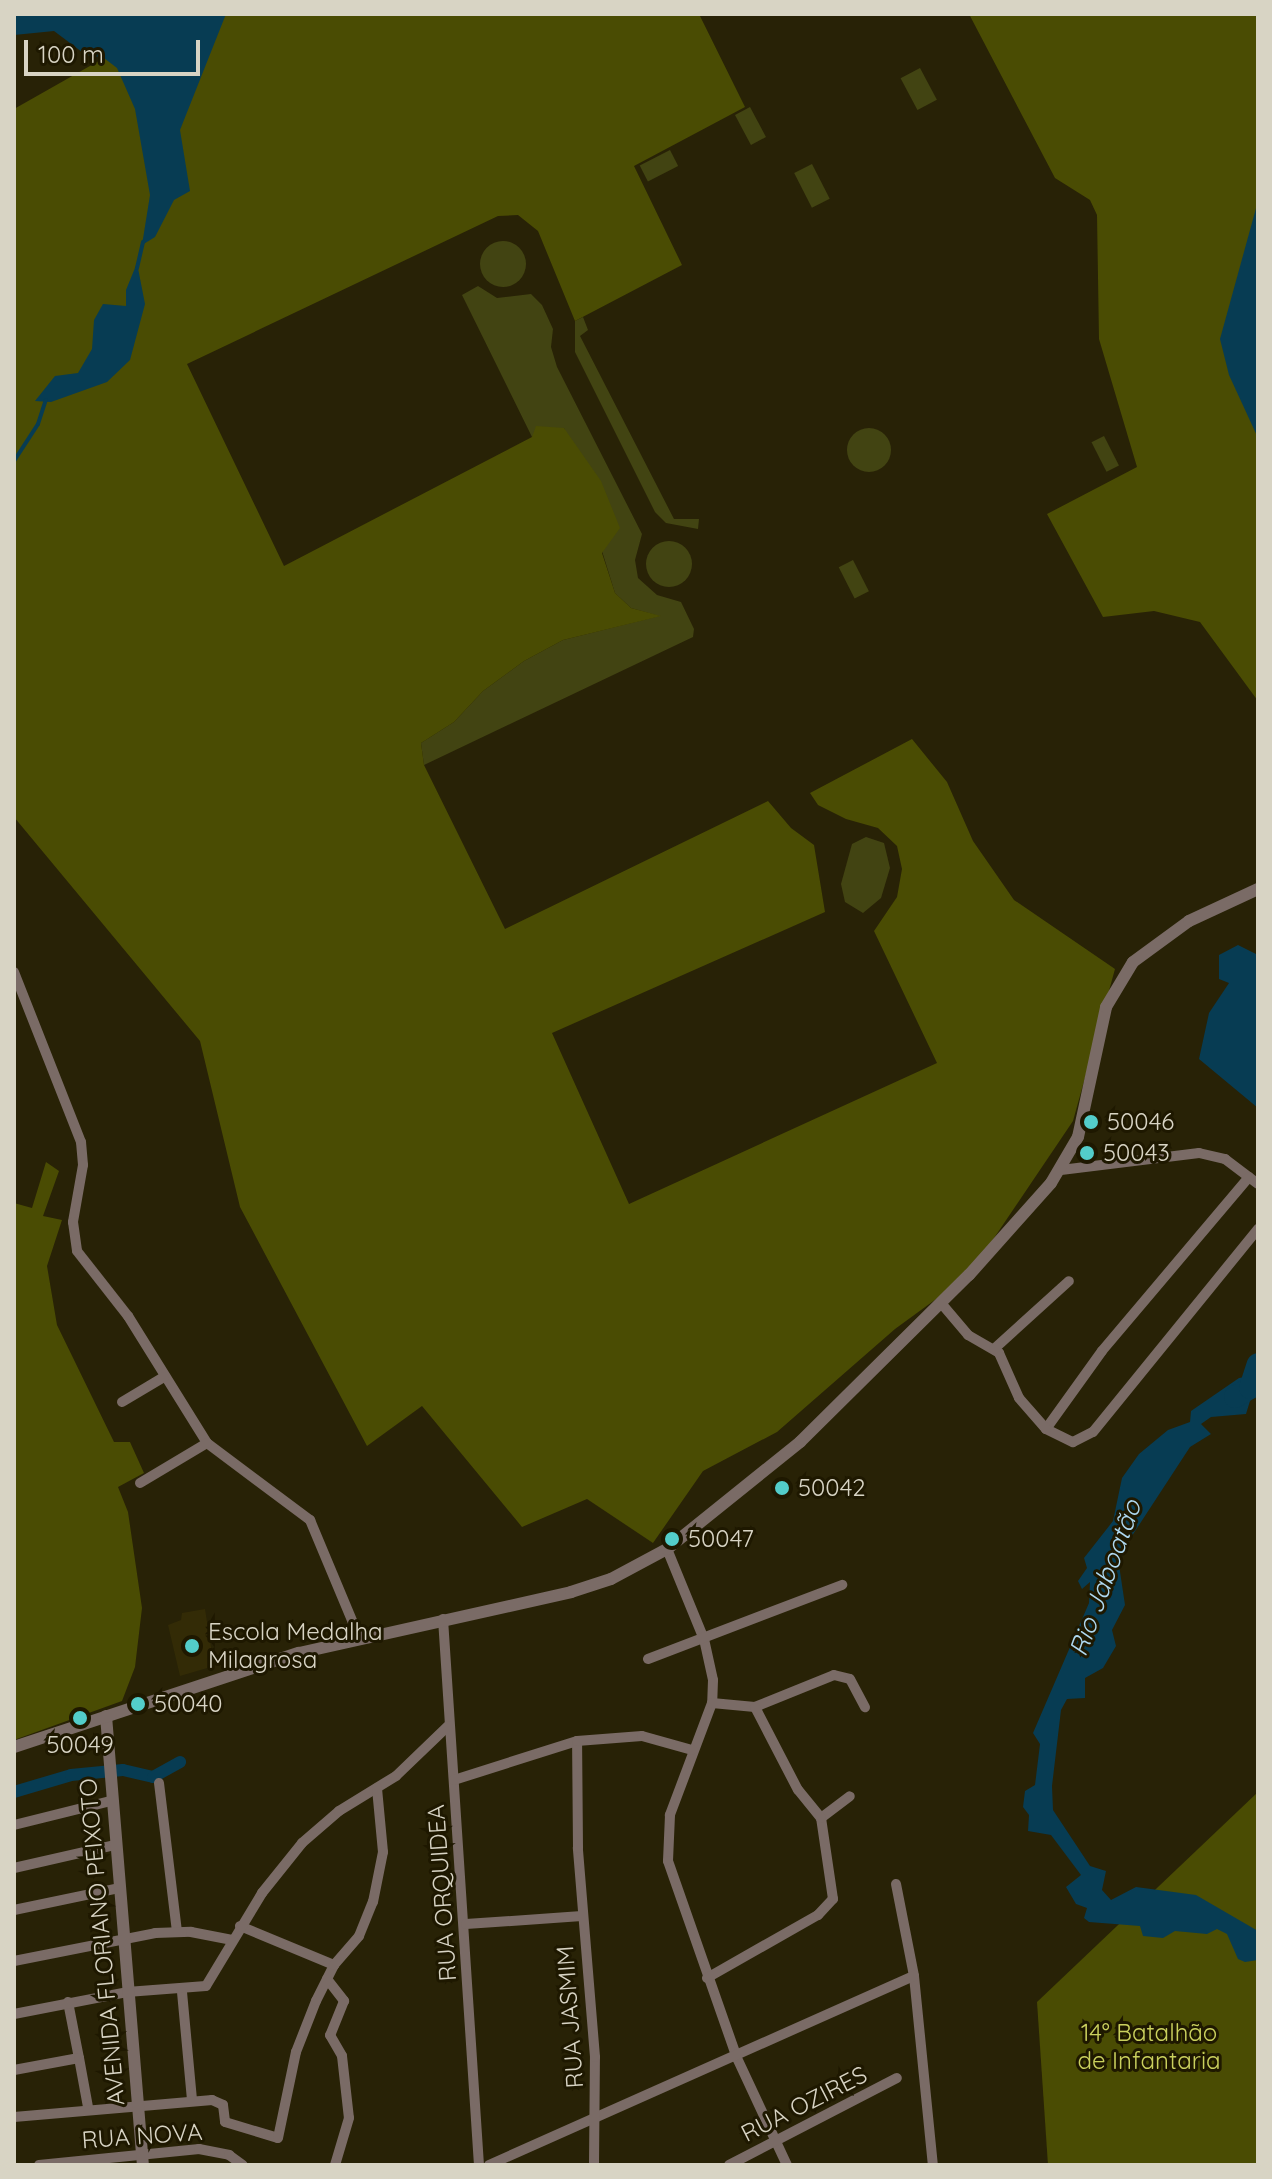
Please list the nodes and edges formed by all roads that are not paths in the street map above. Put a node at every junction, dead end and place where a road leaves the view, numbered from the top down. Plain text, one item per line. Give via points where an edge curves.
1 (1258, 889) edge
2 (14, 972) edge
3 (14, 1001) edge
4 (26, 1003) junction
5 (1061, 1170) junction
6 (1254, 1180) edge
7 (1258, 1229) edge
8 (1069, 1281) dead end
9 (941, 1303) junction
10 (994, 1349) junction
11 (164, 1377) junction
12 (122, 1402) dead end
13 (1046, 1429) junction
14 (207, 1443) junction
15 (140, 1483) dead end
16 (667, 1549) junction
17 (842, 1585) dead end
18 (443, 1619) junction
19 (359, 1637) junction
20 (704, 1639) junction
21 (648, 1659) dead end
22 (712, 1703) junction
23 (755, 1707) junction
24 (865, 1707) dead end
25 (106, 1716) junction
26 (448, 1726) junction
27 (577, 1741) junction
28 (14, 1747) edge
29 (692, 1750) junction
30 (454, 1780) junction
31 (159, 1783) dead end
32 (377, 1788) junction
33 (850, 1796) dead end
34 (111, 1801) junction
35 (821, 1818) junction
36 (14, 1825) edge
37 (115, 1845) junction
38 (14, 1868) edge
39 (896, 1884) dead end
40 (119, 1888) junction
41 (14, 1910) edge
42 (582, 1916) junction
43 (466, 1924) junction
44 (240, 1926) junction
45 (177, 1932) junction
46 (123, 1940) junction
47 (232, 1940) junction
48 (14, 1961) edge
49 (334, 1965) junction
50 (914, 1976) junction
51 (707, 1978) junction
52 (327, 1979) junction
53 (127, 1992) junction
54 (182, 1992) junction
55 (68, 2002) junction
56 (14, 2014) edge
57 (79, 2058) junction
58 (737, 2058) junction
59 (14, 2070) edge
60 (897, 2078) dead end
61 (192, 2100) junction
62 (139, 2102) junction
63 (88, 2107) junction
64 (595, 2116) junction
65 (14, 2117) edge
66 (776, 2139) junction
67 (142, 2159) edge
68 (39, 2165) edge
69 (243, 2165) edge
70 (335, 2165) edge
71 (479, 2165) edge
72 (489, 2165) edge
73 (594, 2165) edge
74 (729, 2165) edge
75 (787, 2165) edge
76 (933, 2165) edge

1 - 5 street via 1155,941 1116,985 1097,1040 1087,1110
2 - 4 street
3 - 4 street
4 - 11 street via 81,1142 83,1165 73,1222 77,1251 128,1316
5 - 6 street via 1199,1153 1225,1159
5 - 9 street
6 - 13 street via 1093,1361
7 - 13 street via 1093,1432 1073,1442
8 - 10 street
9 - 10 street via 968,1335
9 - 16 street via 768,1471
10 - 13 street via 1019,1398
11 - 12 street
11 - 14 street
14 - 15 street
14 - 19 street via 310,1520
16 - 18 street via 611,1579 571,1592
16 - 20 street
17 - 20 street
18 - 19 street
18 - 26 street, RUA ORQUIDEA
19 - 25 street
20 - 21 street
20 - 22 street
22 - 23 street
22 - 29 street
23 - 24 street via 834,1675 850,1679
23 - 35 street via 798,1790
25 - 28 street
25 - 34 street, AVENIDA FLORIANO PEIXOTO
26 - 30 street, RUA ORQUIDEA
26 - 32 street
27 - 29 street via 642,1736
27 - 30 street
27 - 42 street, RUA JASMIM
29 - 51 street via 665,1841
30 - 43 street, RUA ORQUIDEA
31 - 45 street
32 - 44 street via 302,1843
32 - 49 street via 383,1840 373,1902 359,1936
33 - 35 street
34 - 36 street
34 - 37 street, AVENIDA FLORIANO PEIXOTO
35 - 51 street via 833,1899 818,1915
37 - 38 street
37 - 40 street, AVENIDA FLORIANO PEIXOTO
39 - 50 street
40 - 41 street
40 - 46 street, AVENIDA FLORIANO PEIXOTO
42 - 43 street, RUA JASMIM
42 - 64 street, RUA JASMIM via 592,1995
43 - 71 street, RUA ORQUIDEA
44 - 47 street
44 - 49 street
45 - 46 street
45 - 47 street
46 - 48 street
46 - 53 street, AVENIDA FLORIANO PEIXOTO
47 - 54 street via 206,1986
49 - 52 street
50 - 58 street
50 - 76 street
51 - 58 street
52 - 61 street via 296,2052 278,2138 228,2123 221,2102
52 - 70 street via 344,2001 330,2035 342,2056 349,2118
53 - 54 street
53 - 55 street
53 - 62 street, AVENIDA FLORIANO PEIXOTO
54 - 61 street
55 - 56 street
55 - 57 street
57 - 59 street
57 - 63 street
58 - 64 street
58 - 66 street
60 - 66 street, RUA OZIRES
61 - 62 street
62 - 63 street
62 - 67 street, AVENIDA FLORIANO PEIXOTO
63 - 65 street
64 - 72 street, RUA JASMIM
64 - 73 street, RUA JASMIM
66 - 74 street, RUA OZIRES
66 - 75 street
67 - 68 street, RUA NOVA
67 - 69 street, RUA NOVA via 199,2149 229,2155

